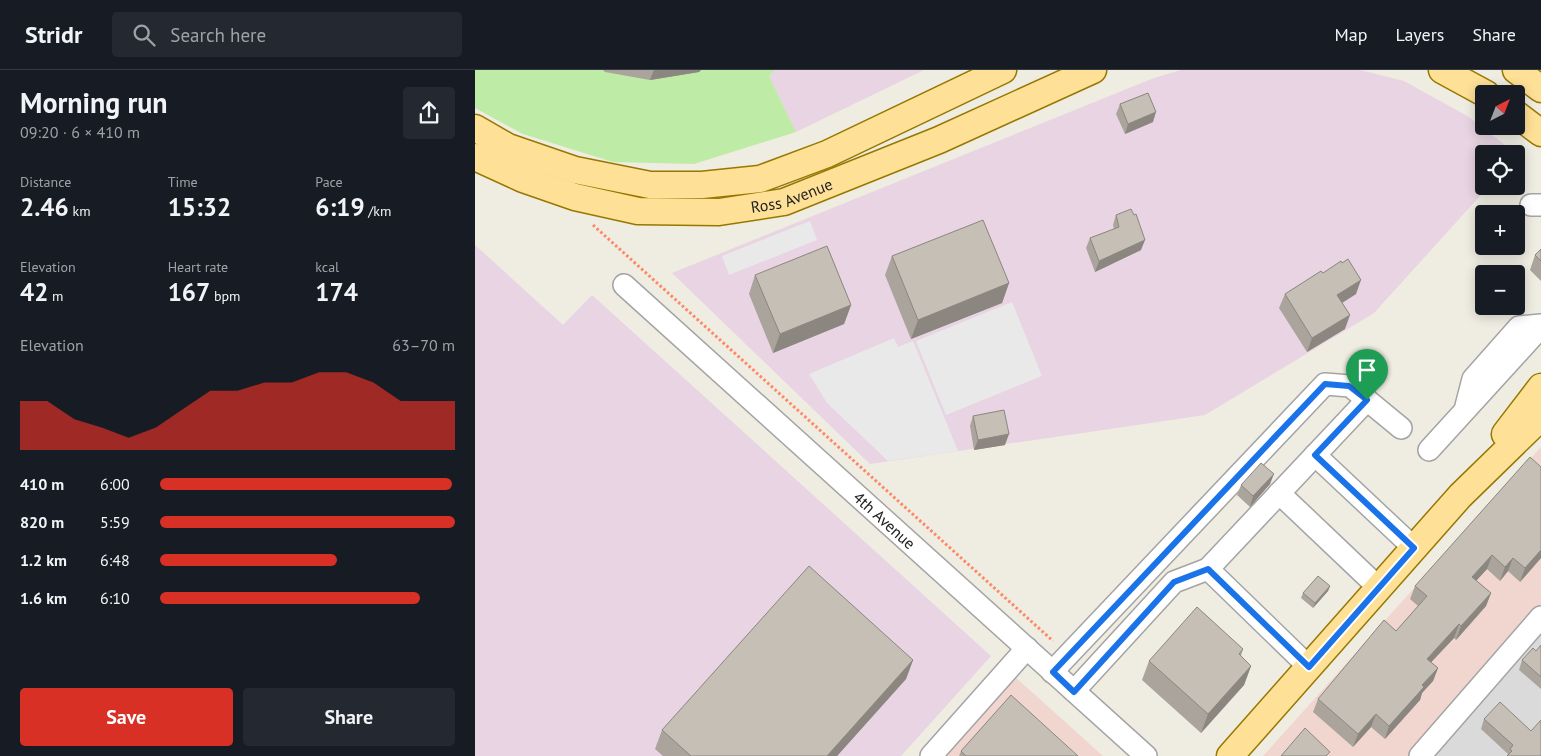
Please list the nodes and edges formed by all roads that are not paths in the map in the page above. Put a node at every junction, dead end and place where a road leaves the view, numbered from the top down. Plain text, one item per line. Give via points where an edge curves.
1 (1003, 70) edge
2 (1093, 70) edge
3 (1442, 70) edge
4 (1516, 70) edge
5 (1475, 88) edge
6 (1541, 89) edge
7 (1525, 121) edge
8 (475, 128) edge
9 (1541, 133) edge
10 (475, 157) edge
11 (624, 285) dead end
12 (1541, 326) edge
13 (1541, 387) edge
14 (1367, 400) junction
15 (1541, 417) edge
16 (1401, 428) dead end
17 (1429, 450) dead end
18 (1315, 455) junction
19 (1279, 494) junction
20 (1460, 496) junction
21 (1414, 548) junction
22 (1208, 569) junction
23 (1379, 588) junction
24 (1541, 618) edge
25 (1027, 648) junction
26 (1309, 667) junction
27 (1053, 672) junction
28 (1074, 692) junction
29 (931, 756) edge
30 (1146, 756) edge
31 (1230, 756) edge
32 (1420, 756) edge

1 - 8 main road, Ross Avenue via 827,154 760,179 702,185 650,185 575,170 508,147
2 - 10 main road, Ross Avenue via 939,140 784,202 719,212 638,211 575,197 523,179
3 - 5 main road
4 - 6 main road
7 - 9 main road
11 - 25 street, 4th Avenue
12 - 17 street via 1519,327 1473,379 1464,411
13 - 20 main road
14 - 16 street
14 - 18 street
14 - 27 street via 1349,386 1325,384
15 - 20 main road
18 - 19 street
18 - 21 street
19 - 22 street
19 - 23 street
20 - 21 main road
21 - 23 main road
22 - 26 street
22 - 28 street via 1174,582
23 - 26 main road
24 - 32 street
25 - 27 street, 4th Avenue
25 - 29 street
26 - 31 main road
27 - 28 street, 4th Avenue
28 - 30 street, 4th Avenue

